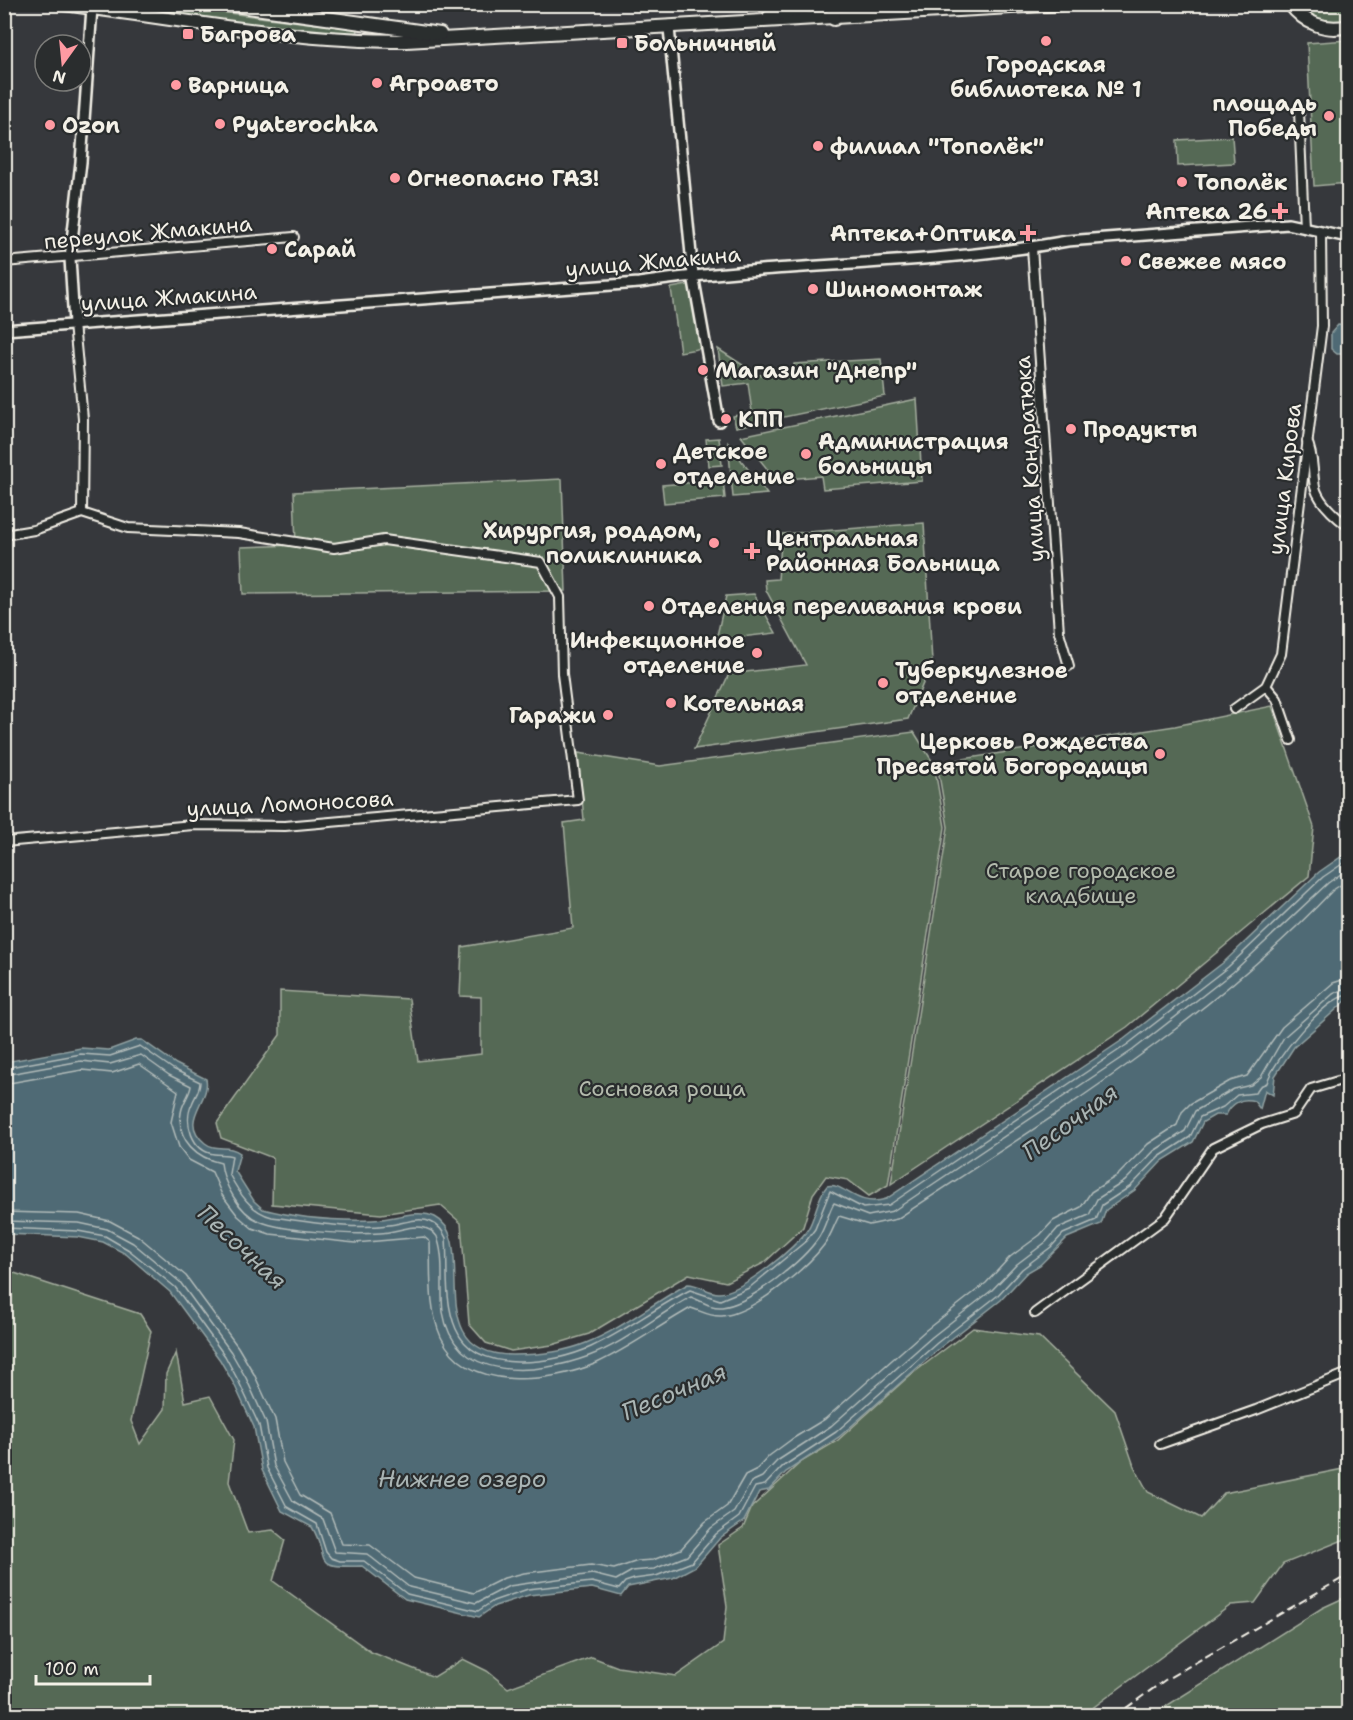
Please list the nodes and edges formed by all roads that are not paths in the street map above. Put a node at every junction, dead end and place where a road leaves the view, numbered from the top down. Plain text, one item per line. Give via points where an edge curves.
1 (64, 4) edge
2 (227, 4) edge
3 (817, 4) edge
4 (832, 4) edge
5 (1065, 4) edge
6 (1285, 4) edge
7 (1290, 4) edge
8 (92, 6) edge
9 (1300, 16) junction
10 (834, 19) junction
11 (745, 23) junction
12 (366, 25) junction
13 (1348, 27) edge
14 (669, 28) junction
15 (471, 38) junction
16 (364, 41) junction
17 (1299, 111) dead end
18 (1304, 227) junction
19 (1321, 233) junction
20 (294, 237) dead end
21 (1348, 237) edge
22 (1032, 248) junction
23 (70, 258) junction
24 (4, 262) edge
25 (693, 275) junction
26 (74, 324) junction
27 (4, 330) edge
28 (719, 421) dead end
29 (1307, 439) junction
30 (82, 513) junction
31 (1348, 526) edge
32 (6, 537) edge
33 (1069, 666) dead end
34 (1266, 686) junction
35 (1234, 709) dead end
36 (1291, 741) dead end
37 (4, 842) edge
38 (1348, 1078) edge
39 (1035, 1313) dead end
40 (1348, 1373) edge
41 (1160, 1444) dead end

1 - 8 main road
2 - 12 main road
3 - 11 main road
4 - 10 main road
5 - 10 main road
6 - 9 main road
7 - 9 main road
8 - 16 main road via 243,31
8 - 23 street
9 - 13 main road via 1321,27
10 - 11 main road
11 - 14 main road
12 - 15 main road
12 - 16 main road
14 - 15 main road
14 - 25 street
15 - 16 main road
17 - 18 street
18 - 19 street
18 - 22 street, улица Жмакина via 1288,224 1166,233 1067,241
19 - 21 street
19 - 29 street, улица Кирова via 1322,326
20 - 23 street, переулок Жмакина
22 - 25 street, улица Жмакина
22 - 33 street, улица Кондратюка via 1059,632
23 - 24 street, переулок Жмакина
23 - 26 street
25 - 26 street, улица Жмакина via 639,283
25 - 28 street
26 - 27 street, улица Жмакина
26 - 30 street via 83,419
29 - 31 street via 1316,490
29 - 34 street, улица Кирова via 1281,654
30 - 32 street
30 - 37 street, улица Ломоносова via 128,528 239,533 334,548 384,540 541,562 560,597 562,674 578,800 285,826 193,825
34 - 35 street, улица Кирова
34 - 36 street via 1277,699
38 - 39 street via 1311,1089 1294,1114 1262,1124 1213,1148 1166,1218
40 - 41 street

